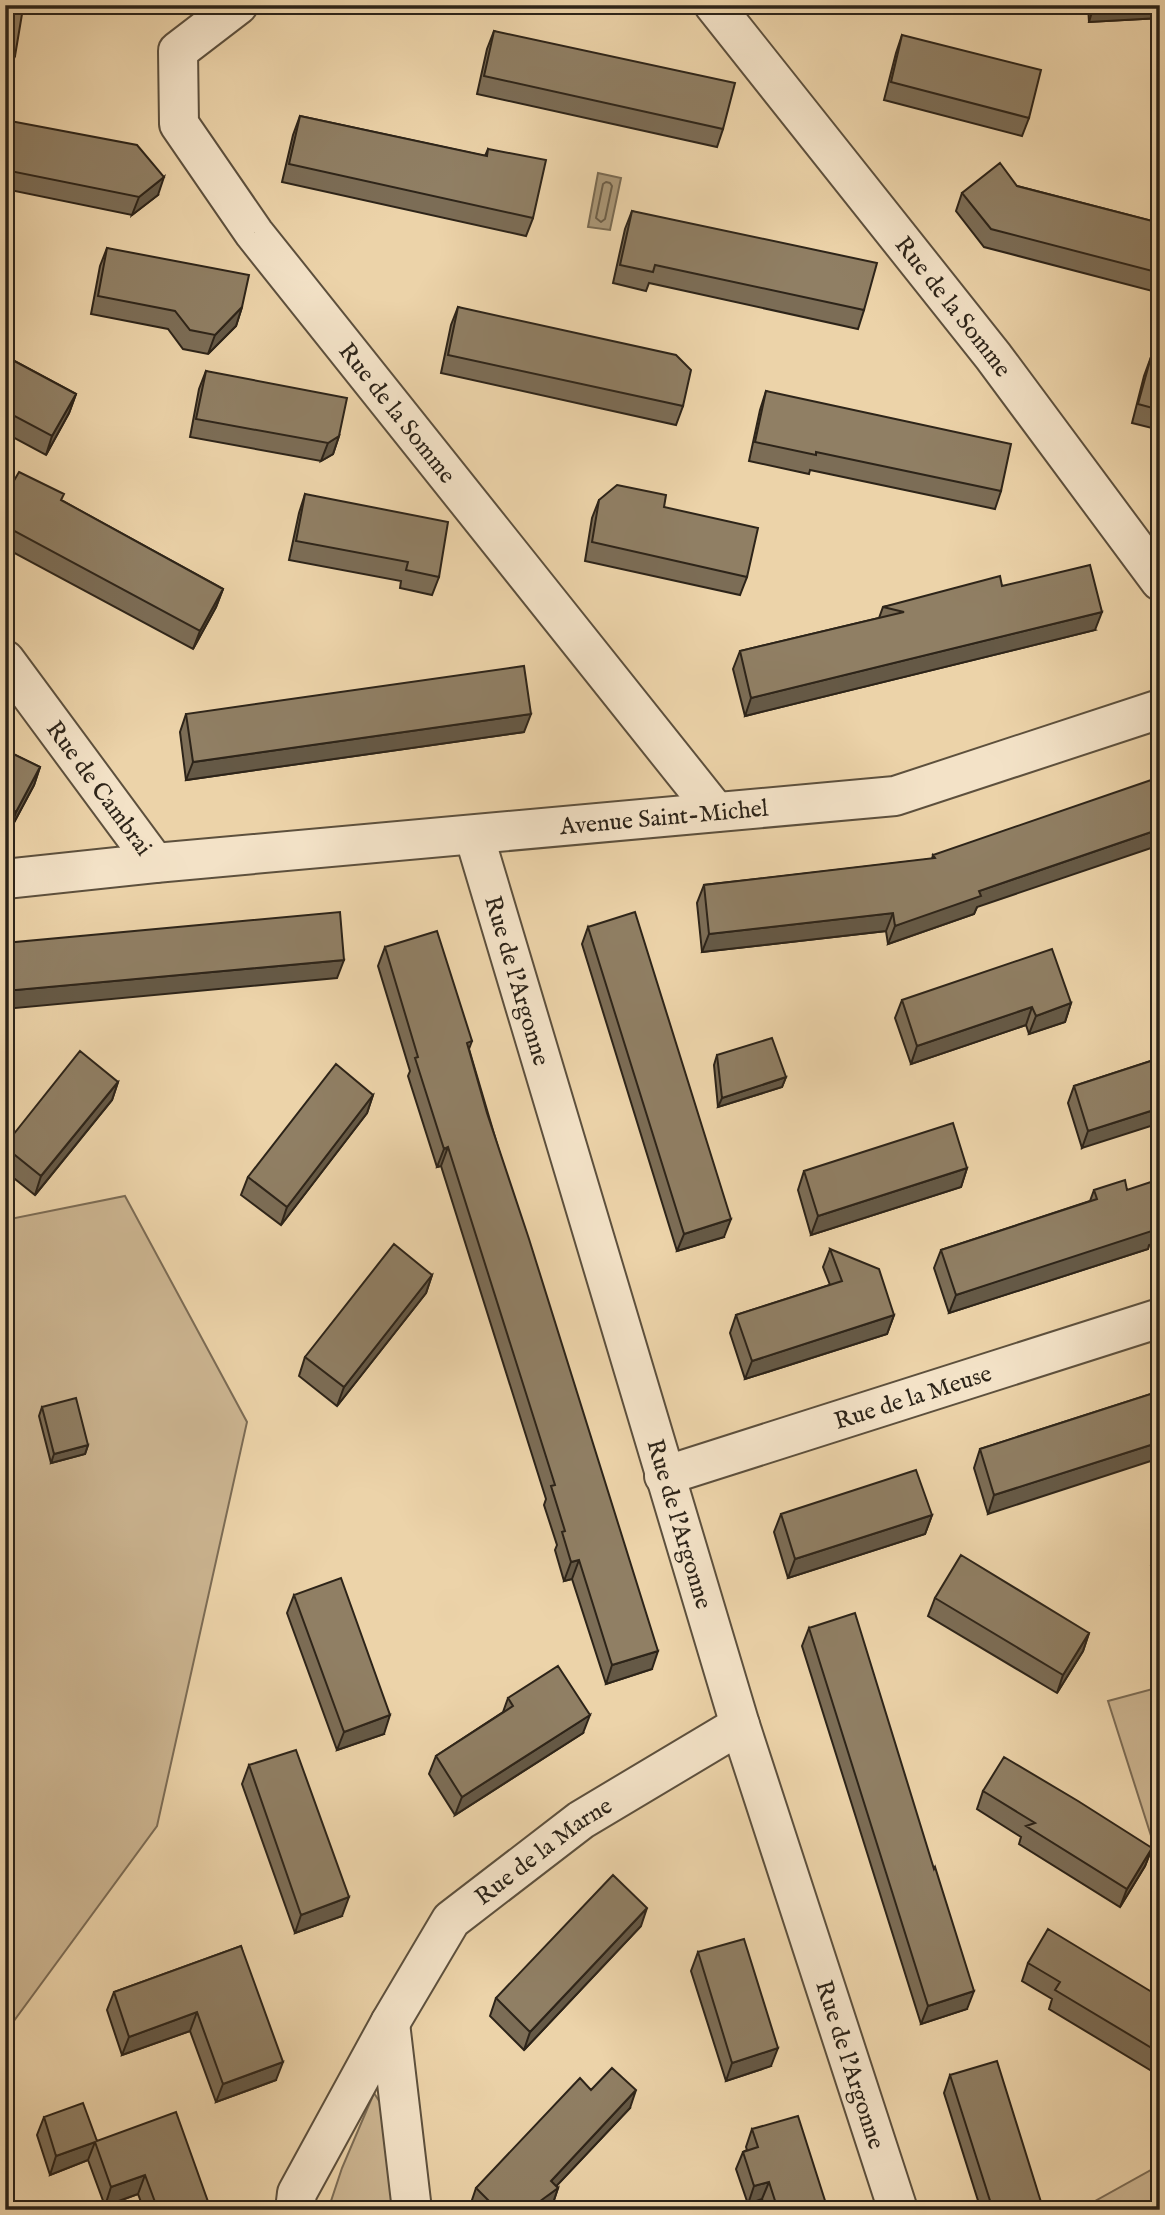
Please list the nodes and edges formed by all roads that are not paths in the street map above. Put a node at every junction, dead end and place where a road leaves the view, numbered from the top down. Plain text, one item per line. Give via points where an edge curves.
1 (238, 5) edge
2 (714, 5) edge
3 (1160, 581) edge
4 (5, 660) edge
5 (1160, 709) edge
6 (716, 812) junction
7 (474, 835) junction
8 (155, 863) junction
9 (5, 879) edge
10 (1160, 1318) edge
11 (664, 1476) junction
12 (740, 1725) junction
13 (390, 2022) junction
14 (295, 2210) edge
15 (411, 2210) edge
16 (898, 2210) edge

1 - 6 street, Rue de la Somme via 178,51 179,124 254,233
2 - 3 street, Rue de la Somme via 993,356
4 - 8 street, Rue de Cambrai
5 - 6 street, Avenue Saint-Michel via 895,796
6 - 7 street, Avenue Saint-Michel
7 - 8 street, Avenue Saint-Michel
7 - 11 street, Rue de l'Argonne
8 - 9 street, Rue de Cambrai
10 - 11 street, Rue de la Meuse
11 - 12 street, Rue de l'Argonne
12 - 13 street, Rue de la Marne via 581,1819 451,1920
12 - 16 street, Rue de l'Argonne
13 - 14 street, Rue de la Marne via 296,2193
13 - 15 street

